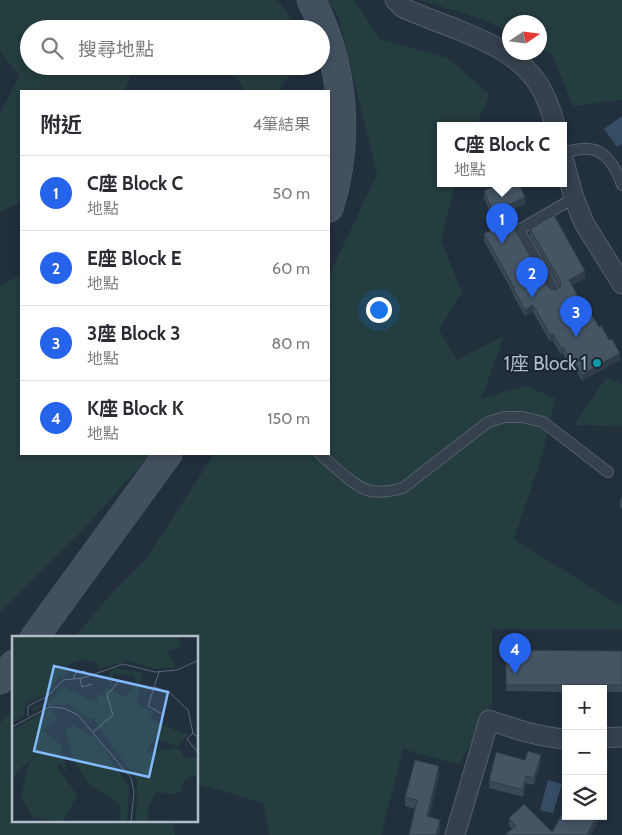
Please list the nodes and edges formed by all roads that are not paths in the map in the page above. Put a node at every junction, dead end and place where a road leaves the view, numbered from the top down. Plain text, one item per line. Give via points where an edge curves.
1 (311, 0) edge
2 (394, 0) edge
3 (320, 20) edge
4 (330, 45) edge
5 (554, 122) edge
6 (567, 152) edge
7 (567, 173) edge
8 (622, 185) edge
9 (574, 198) junction
10 (330, 204) edge
11 (622, 284) edge
12 (554, 290) edge
13 (167, 455) edge
14 (321, 455) edge
15 (608, 472) dead end
16 (35, 636) edge
17 (12, 666) edge
18 (0, 680) edge
19 (622, 737) edge
20 (562, 738) edge
21 (607, 738) edge
22 (455, 835) edge

1 - 3 main road
2 - 5 street via 403,8 481,39 513,57 546,96
4 - 10 main road via 342,110 337,177
6 - 8 lane via 590,148 598,151 610,161
7 - 9 street
9 - 11 street via 584,223
9 - 12 lane via 519,230
13 - 16 main road
14 - 15 lane via 356,484 370,491 388,492 402,488 488,422 522,417 543,422
17 - 18 main road
19 - 21 street
20 - 22 street via 519,731 489,720

